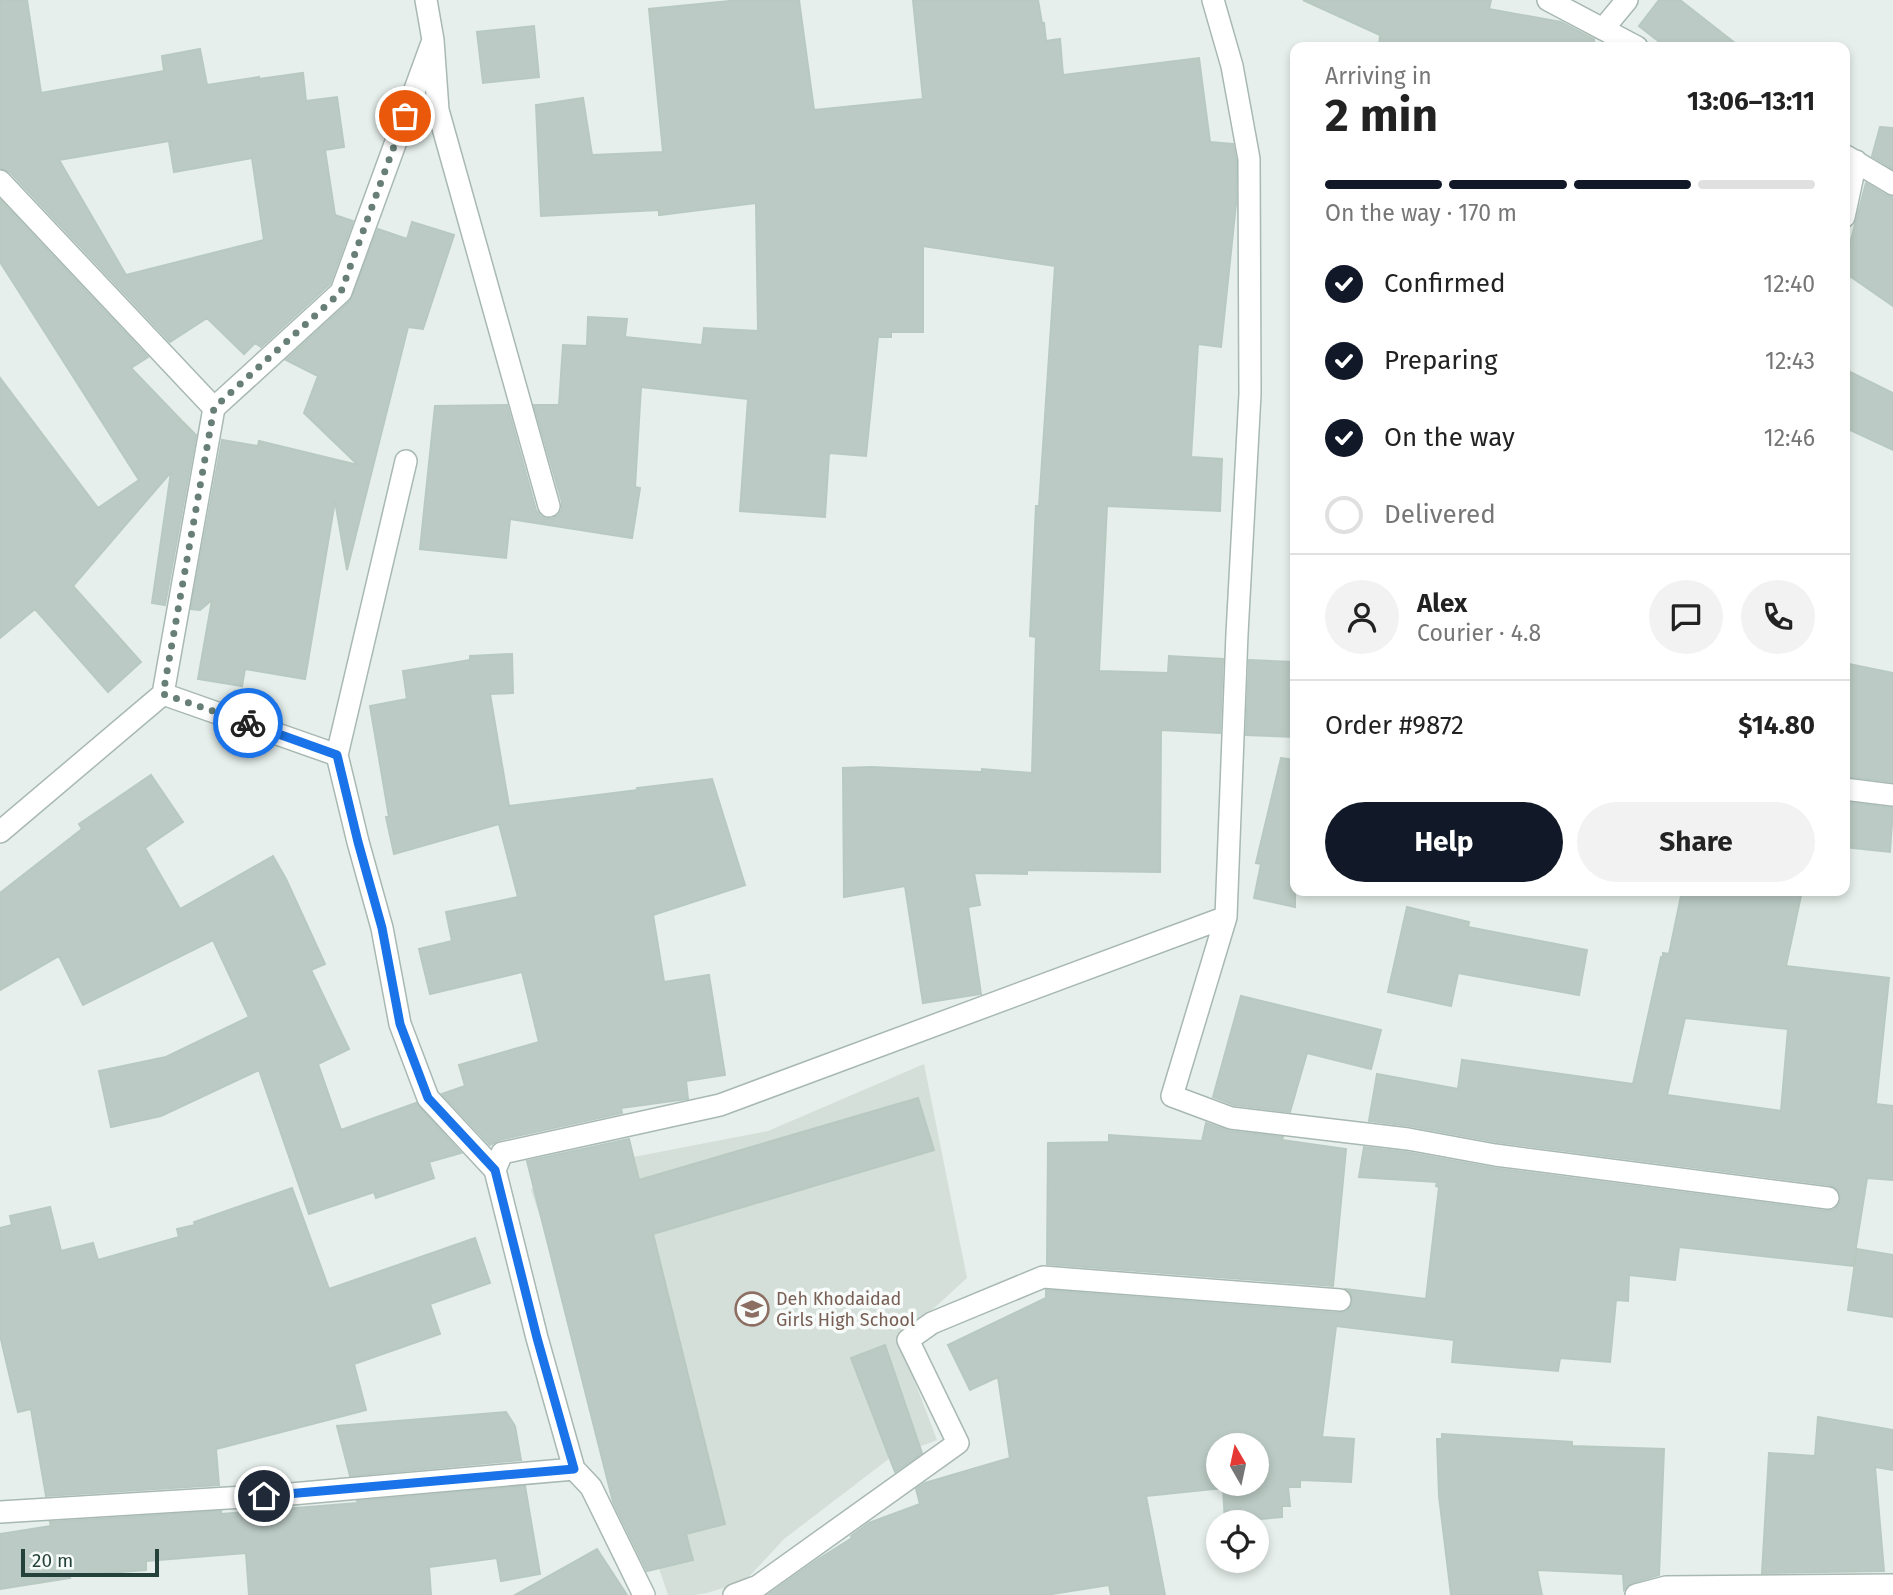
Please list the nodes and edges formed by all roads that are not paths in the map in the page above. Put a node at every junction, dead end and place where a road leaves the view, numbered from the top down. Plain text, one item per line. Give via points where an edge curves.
1 (426, 0) edge
2 (1213, 0) edge
3 (1548, 0) edge
4 (1627, 0) edge
5 (1603, 29) junction
6 (433, 40) junction
7 (1628, 42) edge
8 (1850, 158) edge
9 (0, 181) edge
10 (1893, 184) edge
11 (214, 408) junction
12 (406, 461) dead end
13 (549, 506) dead end
14 (163, 694) junction
15 (337, 755) junction
16 (1850, 790) edge
17 (1893, 795) edge
18 (0, 832) edge
19 (1226, 917) junction
20 (495, 1170) junction
21 (1828, 1198) dead end
22 (1339, 1300) dead end
23 (574, 1469) junction
24 (0, 1512) edge
25 (1893, 1585) edge
26 (644, 1595) edge
27 (734, 1595) edge
28 (1636, 1595) edge

1 - 6 street
2 - 19 street via 1232,66 1249,159 1250,394
3 - 5 street
4 - 5 street
5 - 7 street
6 - 11 street via 341,292
6 - 13 street via 438,110
8 - 10 street
9 - 11 street
11 - 14 street
12 - 15 street
14 - 15 street
14 - 18 street
15 - 20 street via 382,928 400,1024 428,1098
16 - 17 street
19 - 20 street via 719,1105 502,1153
19 - 21 street via 1172,1096 1231,1118
20 - 23 street
22 - 27 street via 1043,1277 932,1323 908,1340 958,1443 758,1586
23 - 24 street via 291,1494
23 - 26 street via 591,1487
25 - 28 street via 1666,1587

